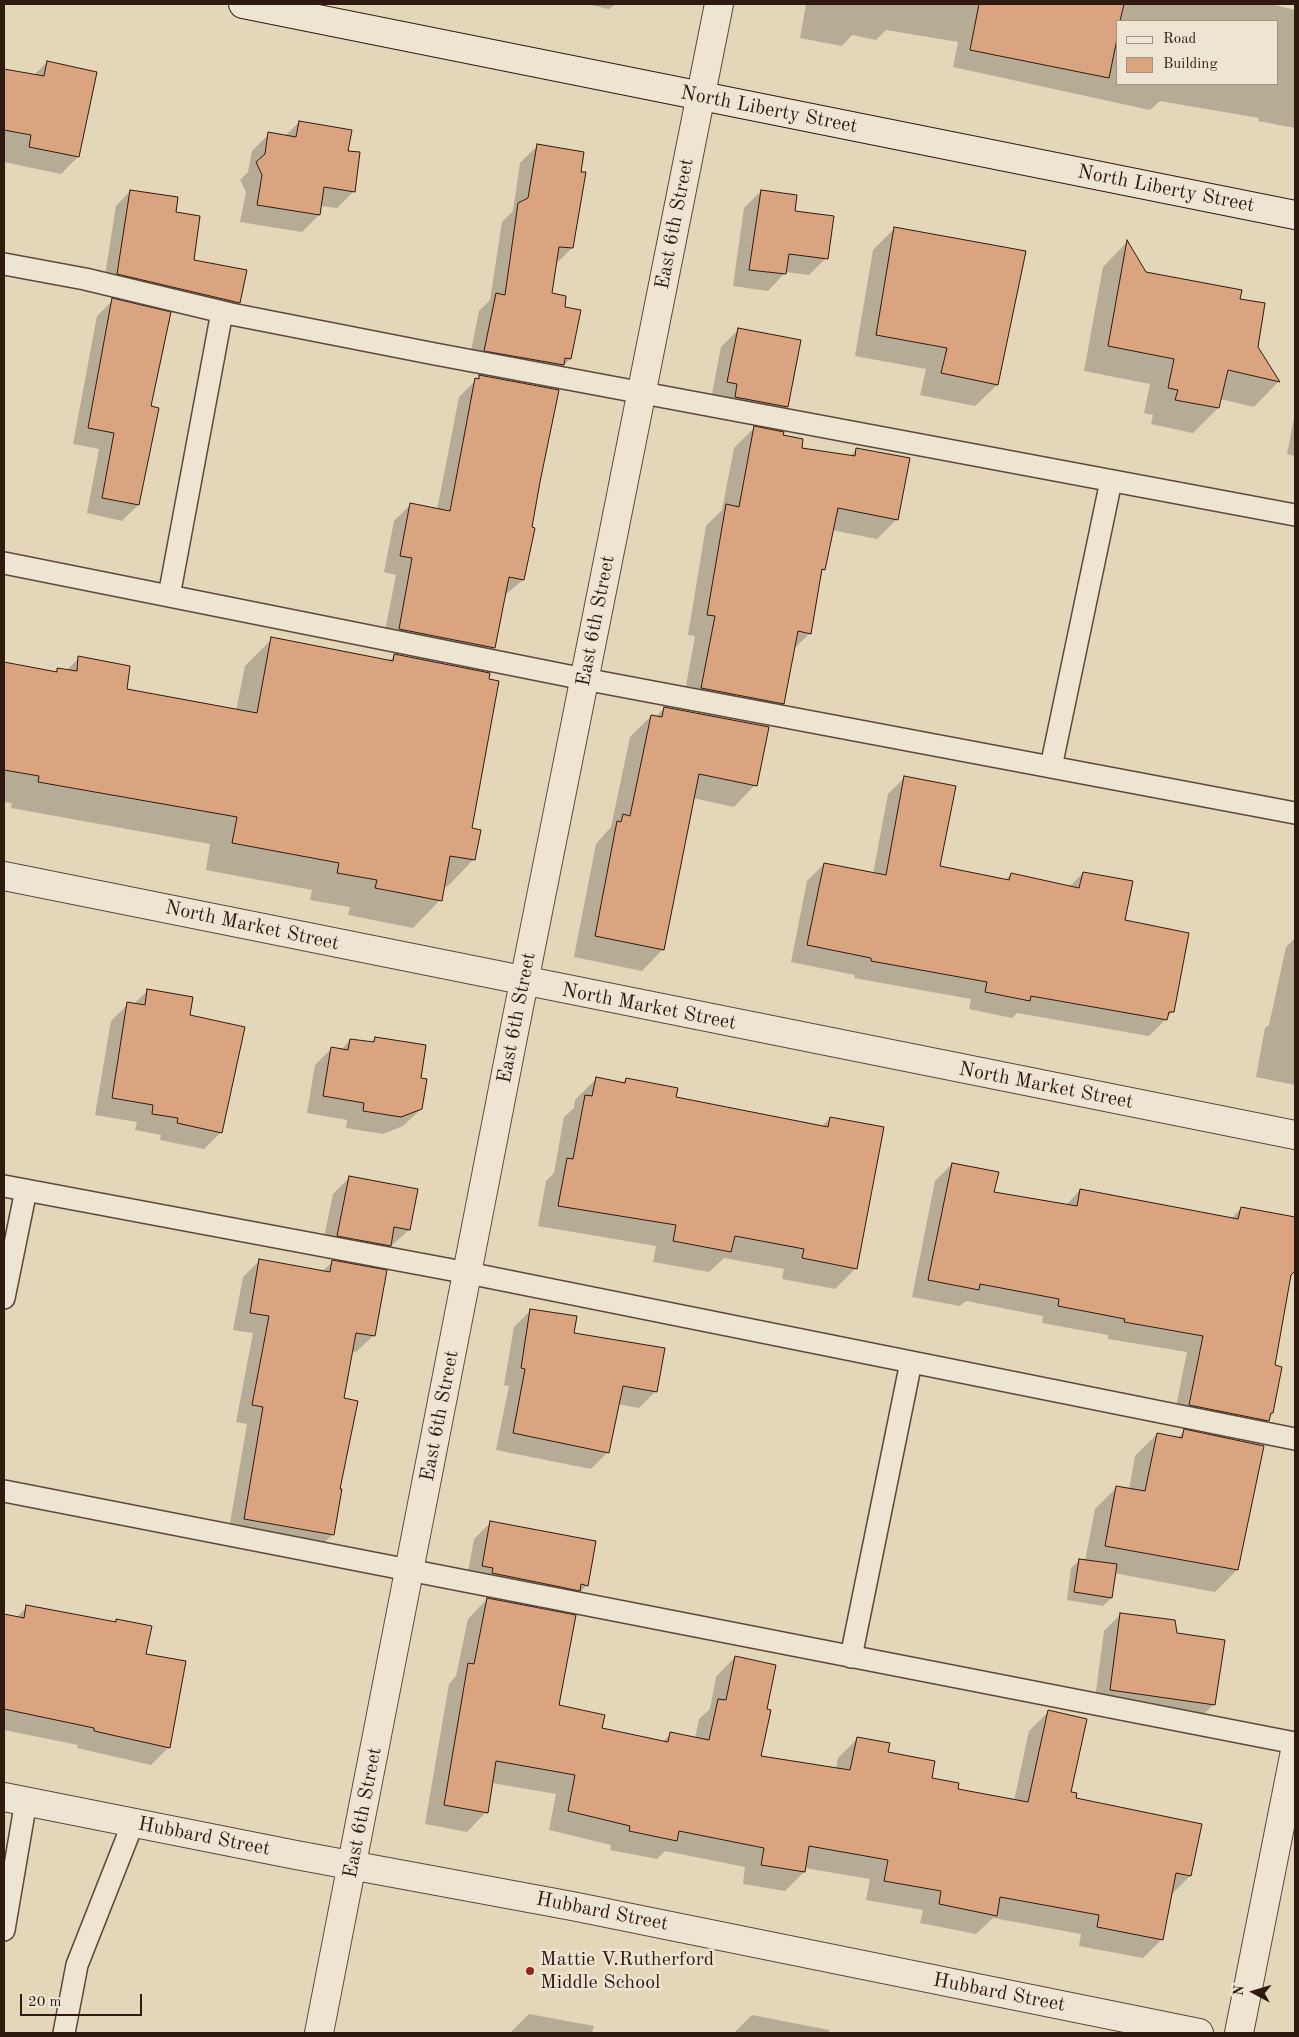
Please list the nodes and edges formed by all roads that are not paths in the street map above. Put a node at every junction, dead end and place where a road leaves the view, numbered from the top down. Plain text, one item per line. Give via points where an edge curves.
1 (243, 4) edge
2 (720, 4) edge
3 (701, 96) junction
4 (1295, 215) edge
5 (4, 264) edge
6 (222, 312) junction
7 (642, 393) junction
8 (1111, 481) junction
9 (1295, 515) edge
10 (4, 563) edge
11 (169, 596) junction
12 (584, 679) junction
13 (1051, 767) junction
14 (1295, 813) edge
15 (4, 876) edge
16 (524, 982) junction
17 (1295, 1135) edge
18 (4, 1186) edge
19 (26, 1190) junction
20 (468, 1273) junction
21 (4, 1298) edge
22 (911, 1362) junction
23 (1295, 1439) edge
24 (4, 1491) edge
25 (410, 1570) junction
26 (851, 1656) junction
27 (1295, 1743) edge
28 (1295, 1751) edge
29 (15, 1799) edge
30 (133, 1822) junction
31 (353, 1866) junction
32 (4, 1930) edge
33 (64, 2033) edge
34 (319, 2033) edge
35 (1199, 2033) edge
36 (1239, 2033) edge

1 - 3 street, North Liberty Street
2 - 3 street, East 6th Street
3 - 4 street, North Liberty Street
3 - 7 street, East 6th Street
5 - 6 lane via 85,279
6 - 7 lane
6 - 11 lane
7 - 8 lane
7 - 12 street, East 6th Street
8 - 9 lane
8 - 13 lane
10 - 11 lane
11 - 12 lane
12 - 13 lane
12 - 16 street, East 6th Street
13 - 14 lane
15 - 16 street, North Market Street
16 - 17 street, North Market Street
16 - 20 street, East 6th Street
18 - 19 lane
19 - 20 lane
19 - 21 lane
20 - 22 lane
20 - 25 street, East 6th Street
22 - 23 lane
22 - 26 lane
24 - 25 lane
25 - 26 lane
25 - 31 street, East 6th Street
26 - 27 lane
28 - 36 street
29 - 30 street, Hubbard Street
29 - 32 lane
30 - 31 street, Hubbard Street
30 - 33 lane via 77,1965
31 - 34 street, East 6th Street
31 - 35 street, Hubbard Street via 572,1906

